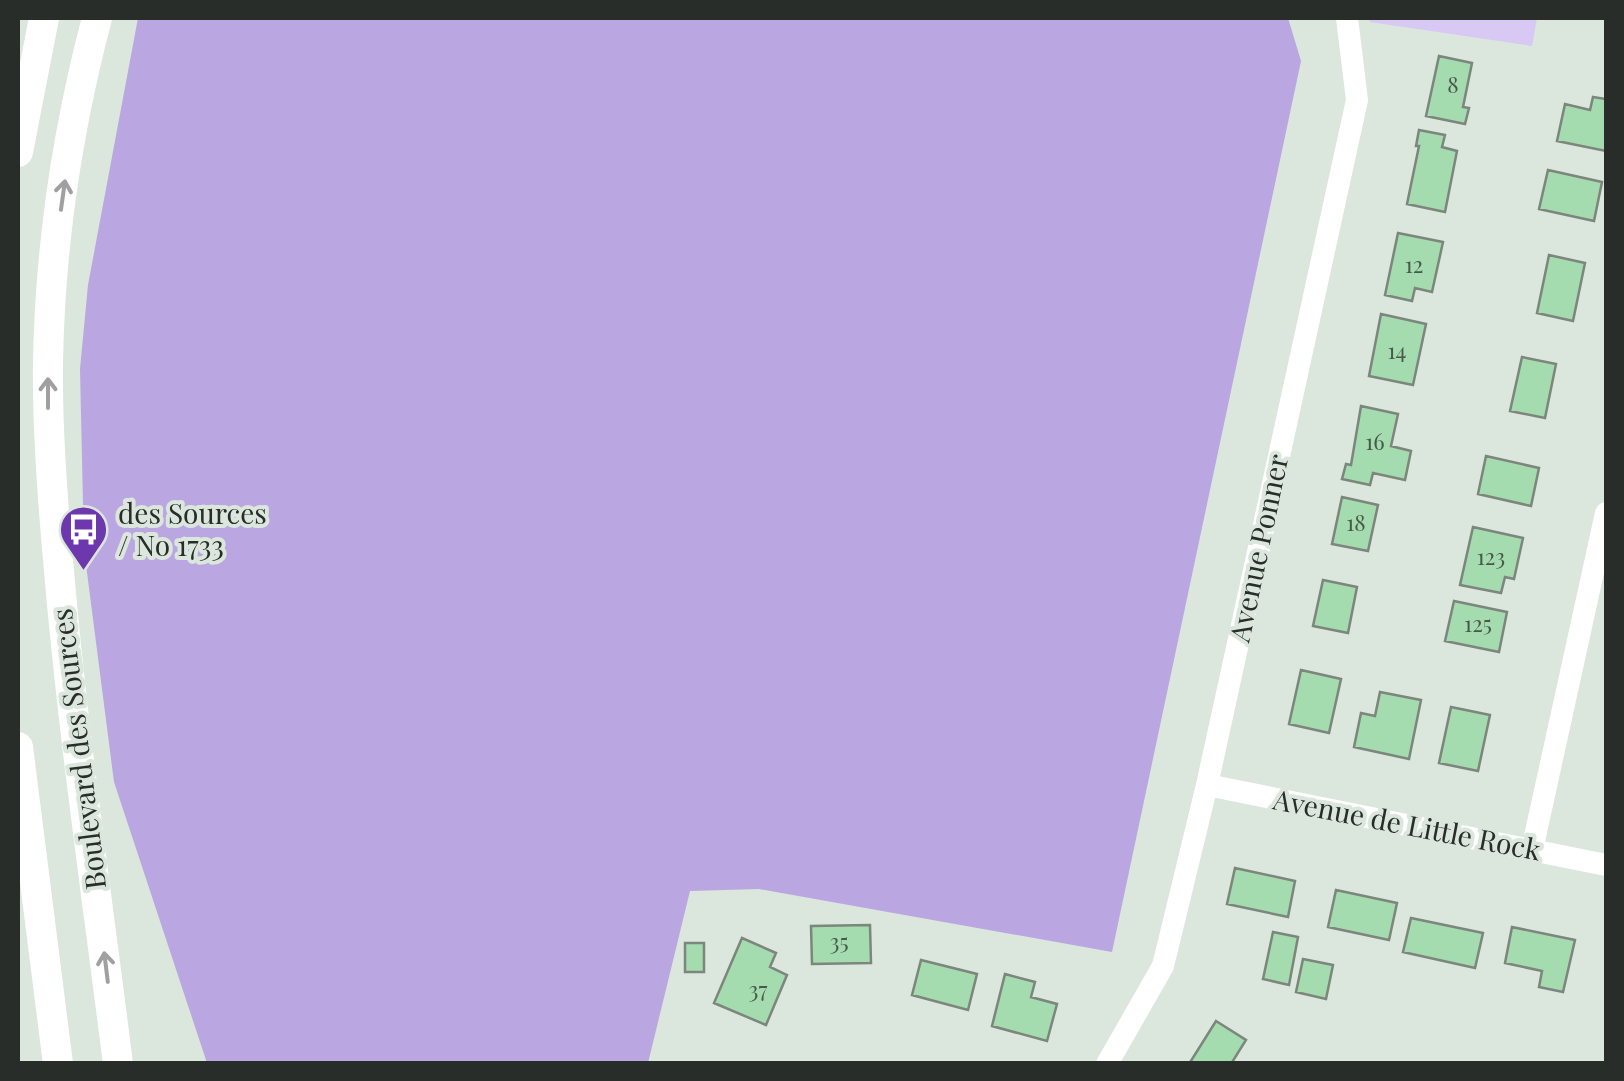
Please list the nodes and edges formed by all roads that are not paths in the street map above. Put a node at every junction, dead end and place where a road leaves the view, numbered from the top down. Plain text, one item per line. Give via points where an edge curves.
1 (44, 18) edge
2 (97, 18) edge
3 (1347, 18) edge
4 (18, 152) edge
5 (1606, 513) edge
6 (18, 747) edge
7 (1207, 785) junction
8 (1532, 850) junction
9 (1606, 865) edge
10 (58, 1064) edge
11 (118, 1064) edge
12 (1107, 1064) edge

1 - 4 main road
11 -> 2 main road, Boulevard des Sources via 66,653 48,422 60,214
3 - 7 street, Avenue Ponner via 1356,100
5 - 8 street
6 - 10 main road
7 - 8 street, Avenue de Little Rock
7 - 12 street, Avenue Ponner via 1163,966
8 - 9 street, Avenue de Little Rock

